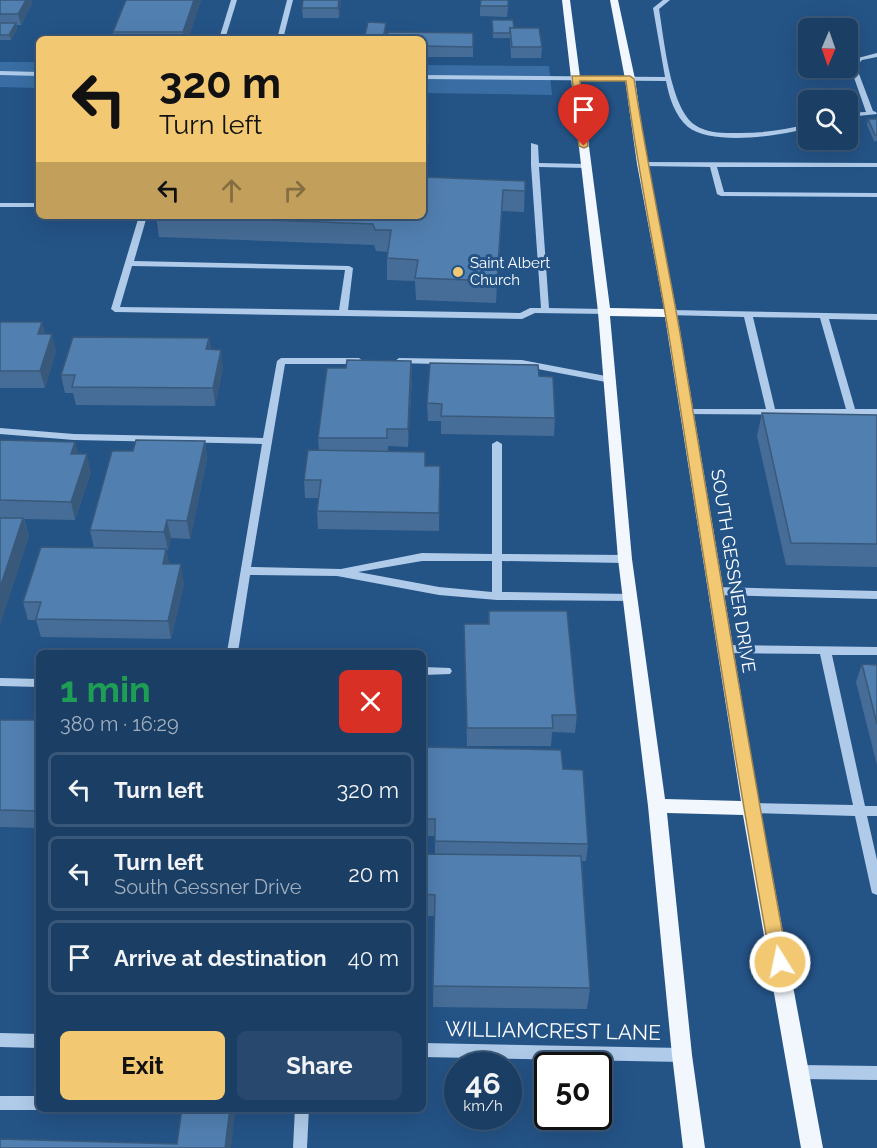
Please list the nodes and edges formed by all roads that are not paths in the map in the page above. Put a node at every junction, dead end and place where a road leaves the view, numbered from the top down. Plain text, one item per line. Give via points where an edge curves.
1 (234, 0) edge
2 (290, 0) edge
3 (566, 0) edge
4 (614, 0) edge
5 (667, 0) edge
6 (223, 36) edge
7 (281, 36) edge
8 (877, 55) edge
9 (0, 73) edge
10 (36, 74) edge
11 (426, 77) edge
12 (575, 78) junction
13 (630, 79) junction
14 (668, 79) junction
15 (873, 113) edge
16 (858, 114) edge
17 (798, 129) edge
18 (534, 145) dead end
19 (642, 164) junction
20 (713, 164) junction
21 (535, 165) junction
22 (877, 165) edge
23 (586, 166) junction
24 (877, 195) edge
25 (0, 205) edge
26 (36, 205) edge
27 (142, 219) edge
28 (129, 263) junction
29 (545, 311) junction
30 (604, 312) junction
31 (343, 313) junction
32 (671, 313) junction
33 (748, 315) junction
34 (824, 316) junction
35 (877, 317) edge
36 (372, 361) edge
37 (384, 361) edge
38 (611, 380) junction
39 (687, 412) junction
40 (771, 412) junction
41 (851, 412) junction
42 (877, 412) edge
43 (0, 431) edge
44 (267, 441) junction
45 (497, 444) dead end
46 (497, 557) junction
47 (625, 559) junction
48 (245, 571) junction
49 (337, 572) junction
50 (717, 591) junction
51 (877, 595) edge
52 (497, 596) junction
53 (631, 598) junction
54 (727, 649) junction
55 (232, 650) edge
56 (825, 650) junction
57 (877, 651) edge
58 (426, 670) edge
59 (446, 671) dead end
60 (0, 682) edge
61 (36, 683) edge
62 (657, 806) junction
63 (751, 808) junction
64 (860, 810) junction
65 (877, 811) edge
66 (875, 869) edge
67 (877, 889) edge
68 (0, 1040) edge
69 (36, 1041) edge
70 (426, 1050) edge
71 (682, 1055) junction
72 (800, 1072) junction
73 (877, 1073) edge
74 (0, 1103) edge
75 (36, 1103) edge
76 (302, 1112) edge
77 (300, 1148) edge
78 (694, 1148) edge
79 (812, 1148) edge

1 - 6 street
2 - 7 street
3 - 12 main road
4 - 13 main road, SOUTH GESSNER DRIVE
5 - 14 street via 656,8
8 - 15 street via 860,59 853,66
9 - 10 street
11 - 12 street
12 - 13 street
12 - 23 main road
13 - 14 street
13 - 19 main road, SOUTH GESSNER DRIVE
14 - 17 street via 682,115 702,131 756,135
15 - 16 street
18 - 21 street
19 - 20 street
19 - 32 main road, SOUTH GESSNER DRIVE
20 - 22 street
20 - 24 street via 720,194
21 - 23 street
21 - 29 street
23 - 30 main road
25 - 26 street
27 - 28 street
28 - 31 street via 349,268
28 - 31 street via 115,309
29 - 30 street
29 - 31 street via 533,310 522,316
30 - 32 main road
30 - 38 main road
32 - 33 street
32 - 39 main road, SOUTH GESSNER DRIVE
33 - 34 street
33 - 40 street
34 - 35 street
34 - 41 street
36 - 44 street via 281,360
37 - 38 street via 522,363
38 - 47 main road
39 - 40 street
39 - 50 main road, SOUTH GESSNER DRIVE
40 - 41 street
41 - 42 street
43 - 44 street via 74,437
44 - 48 street
45 - 46 street
46 - 47 street
46 - 49 street via 422,557
46 - 52 street
47 - 53 main road
48 - 49 street
48 - 55 street
49 - 52 street via 440,591
50 - 51 street
50 - 54 main road, SOUTH GESSNER DRIVE
52 - 53 street
53 - 62 main road
54 - 56 street
54 - 63 main road, SOUTH GESSNER DRIVE
56 - 57 street
56 - 64 street
58 - 59 street
60 - 61 street
62 - 63 main road
62 - 71 main road
63 - 64 street
63 - 72 main road, SOUTH GESSNER DRIVE
64 - 65 street
64 - 66 street
66 - 67 street
68 - 69 street
70 - 71 street, WILLIAMCREST LANE
71 - 78 main road
72 - 73 street
72 - 79 main road, SOUTH GESSNER DRIVE
74 - 75 street
76 - 77 street

